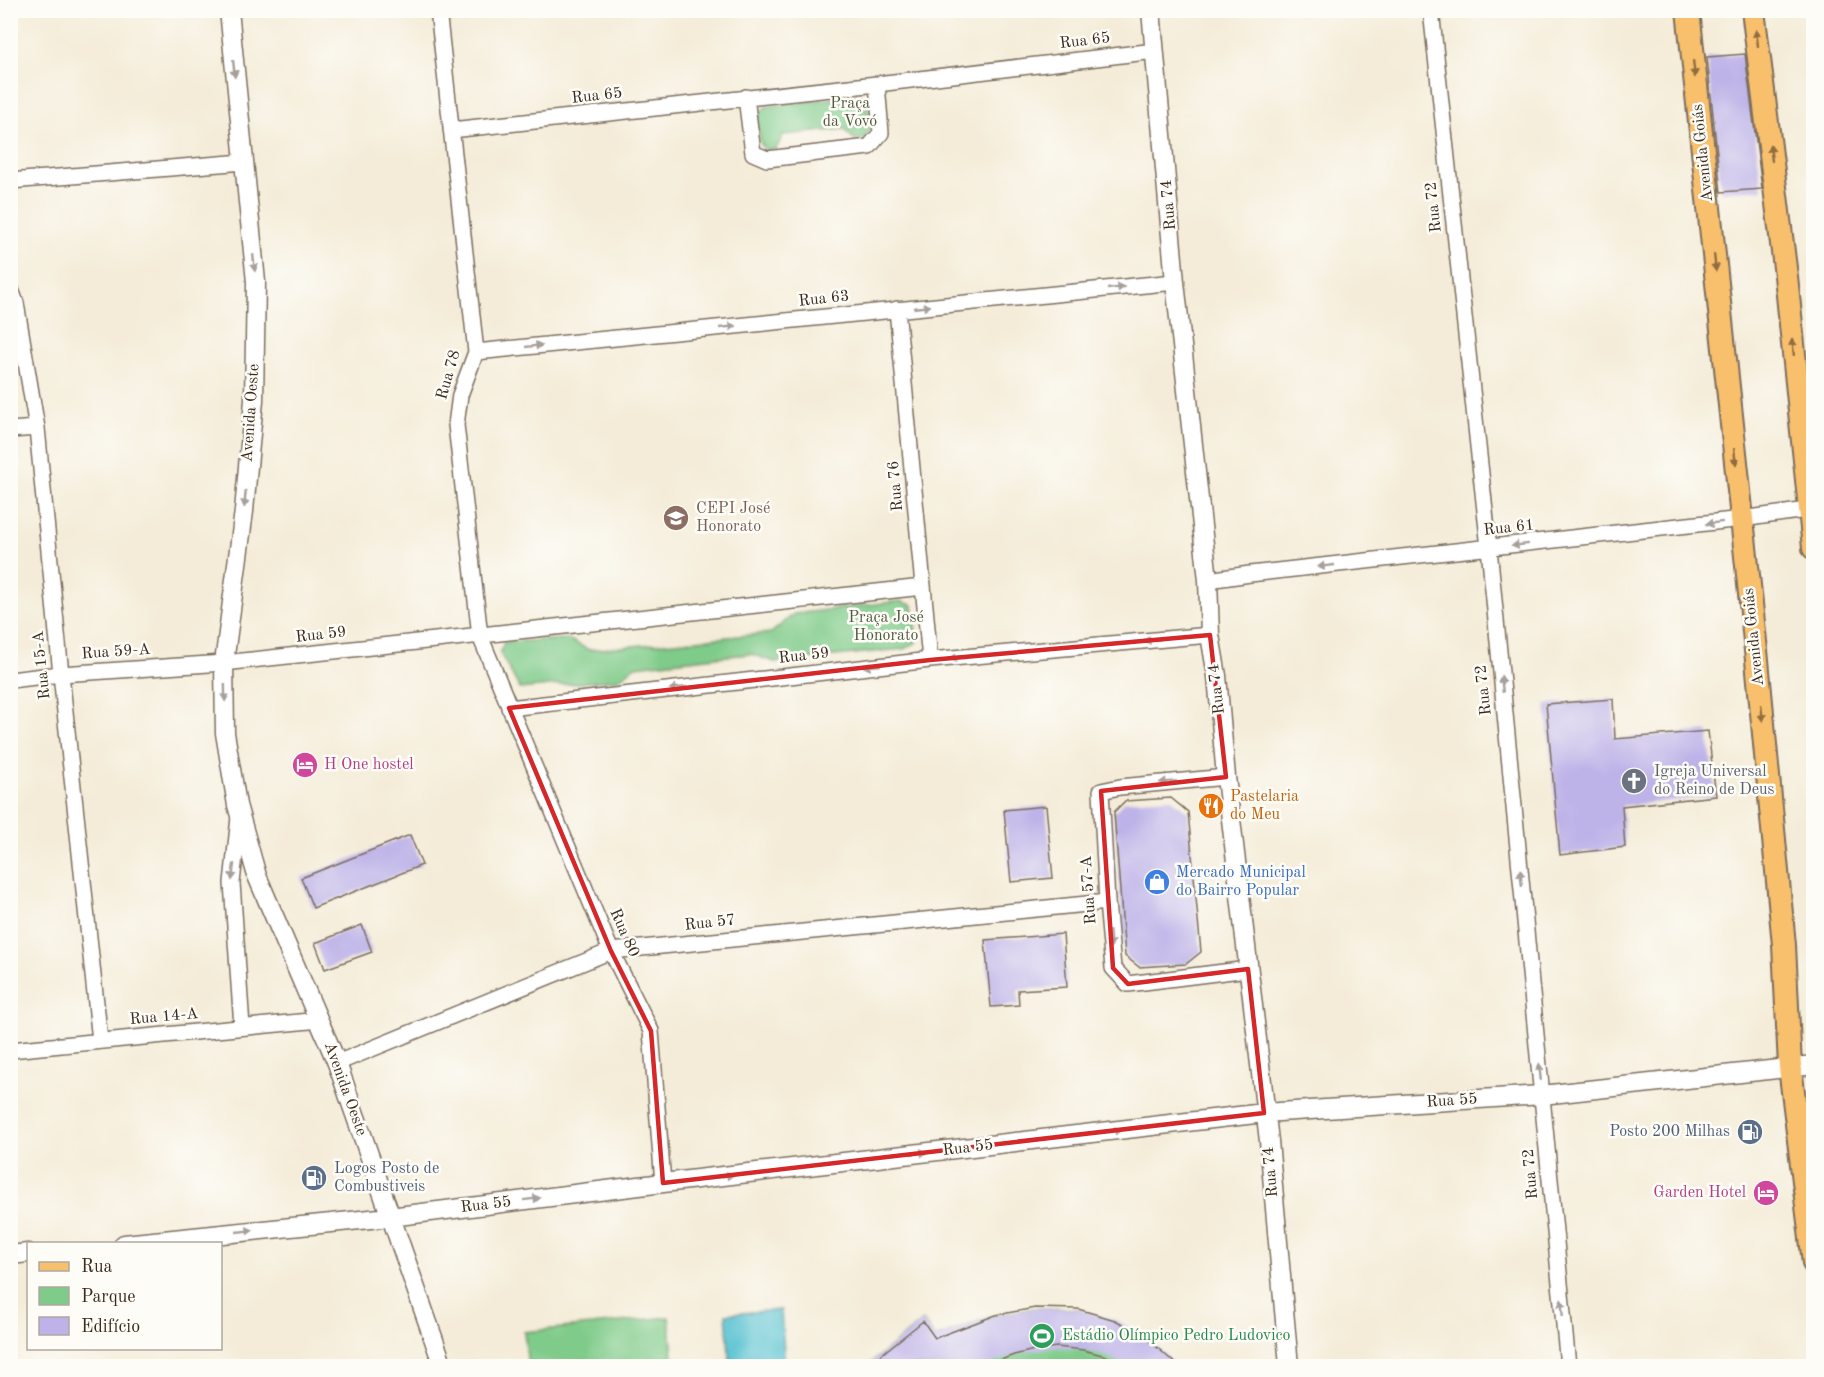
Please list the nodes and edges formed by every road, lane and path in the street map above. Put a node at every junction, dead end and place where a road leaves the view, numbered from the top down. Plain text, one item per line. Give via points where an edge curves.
1 (229, 10) edge
2 (438, 10) edge
3 (1151, 10) edge
4 (1431, 10) edge
5 (1688, 10) edge
6 (1753, 10) edge
7 (1155, 51) junction
8 (877, 84) junction
9 (746, 97) junction
10 (452, 130) junction
11 (244, 162) junction
12 (10, 181) edge
13 (1175, 282) junction
14 (10, 287) edge
15 (897, 309) junction
16 (476, 352) junction
17 (37, 428) junction
18 (10, 430) edge
19 (1811, 509) edge
20 (1742, 519) junction
21 (1489, 548) junction
22 (1814, 548) edge
23 (1208, 580) junction
24 (923, 587) junction
25 (1210, 635) junction
26 (480, 636) junction
27 (930, 660) junction
28 (224, 663) junction
29 (61, 674) junction
30 (10, 680) edge
31 (509, 708) junction
32 (1226, 777) junction
33 (240, 814) junction
34 (1107, 902) junction
35 (611, 951) junction
36 (1248, 969) junction
37 (320, 1020) junction
38 (242, 1027) junction
39 (100, 1041) junction
40 (10, 1050) edge
41 (337, 1063) junction
42 (1814, 1065) edge
43 (1790, 1067) junction
44 (1542, 1095) junction
45 (1264, 1113) junction
46 (663, 1183) junction
47 (390, 1217) junction
48 (144, 1242) edge
49 (27, 1253) edge
50 (10, 1255) edge
51 (1814, 1263) edge
52 (443, 1366) edge
53 (1289, 1366) edge
54 (1568, 1366) edge

1 -> 11 street, Avenida Oeste
2 - 10 street, Rua 78
3 - 7 street, Rua 74
4 - 21 street, Rua 72
5 -> 20 main road, Avenida Goiás
19 -> 6 main road
7 - 8 street, Rua 65
7 - 13 street, Rua 74
8 - 9 street, Rua 65
8 - 9 street via 881,133 869,147 767,159 753,153
9 - 10 street, Rua 65
10 - 16 street, Rua 78
11 - 12 street
11 -> 28 street, Avenida Oeste via 256,282 254,400
15 -> 13 street, Rua 63
13 - 23 street, Rua 74
14 - 17 street, Rua 15-A
16 -> 15 street, Rua 63
15 - 24 street, Rua 76
16 - 26 street, Rua 78 via 460,395 456,425
17 - 18 street
17 - 29 street, Rua 15-A
19 - 20 street, Rua 61
19 - 22 main road
20 -> 21 street, Rua 61
20 -> 43 main road, Avenida Goiás via 1782,921
21 -> 23 street, Rua 61
44 -> 21 street, Rua 72
23 - 25 street, Rua 74
24 - 26 street, Rua 59
24 - 27 street, Rua 76
25 -> 27 street, Rua 59
25 - 32 street, Rua 74
26 - 28 street, Rua 59
26 - 31 street, Rua 78
27 -> 31 street, Rua 59
28 - 29 street, Rua 59-A
28 -> 33 street, Avenida Oeste via 225,733
29 - 30 street, Rua 59-A
29 - 39 street, Rua 15-A
31 - 35 street, Rua 80
32 -> 34 street, Rua 57-A via 1101,791
32 - 36 street, Rua 74
33 - 37 street, Avenida Oeste via 257,876
33 -> 38 street, Avenida Oeste via 231,884
34 - 35 street, Rua 57
34 -> 36 street, Rua 57-A via 1113,968 1128,984
35 - 41 street, Rua 57
35 - 46 street, Rua 80 via 651,1031
36 - 45 street, Rua 74
37 - 38 street, Rua 14-A
37 - 41 street, Avenida Oeste
38 - 39 street, Rua 14-A
39 - 40 street, Rua 14-A
41 - 47 street, Avenida Oeste
42 - 43 street, Rua 55
43 - 44 street, Rua 55
43 - 51 main road, Avenida Goiás
44 - 45 street, Rua 55
54 -> 44 street, Rua 72
46 -> 45 street, Rua 55
45 - 53 street, Rua 74
47 -> 46 street, Rua 55
48 -> 47 street, Rua 55
47 - 52 street, Avenida Oeste
49 - 50 street

